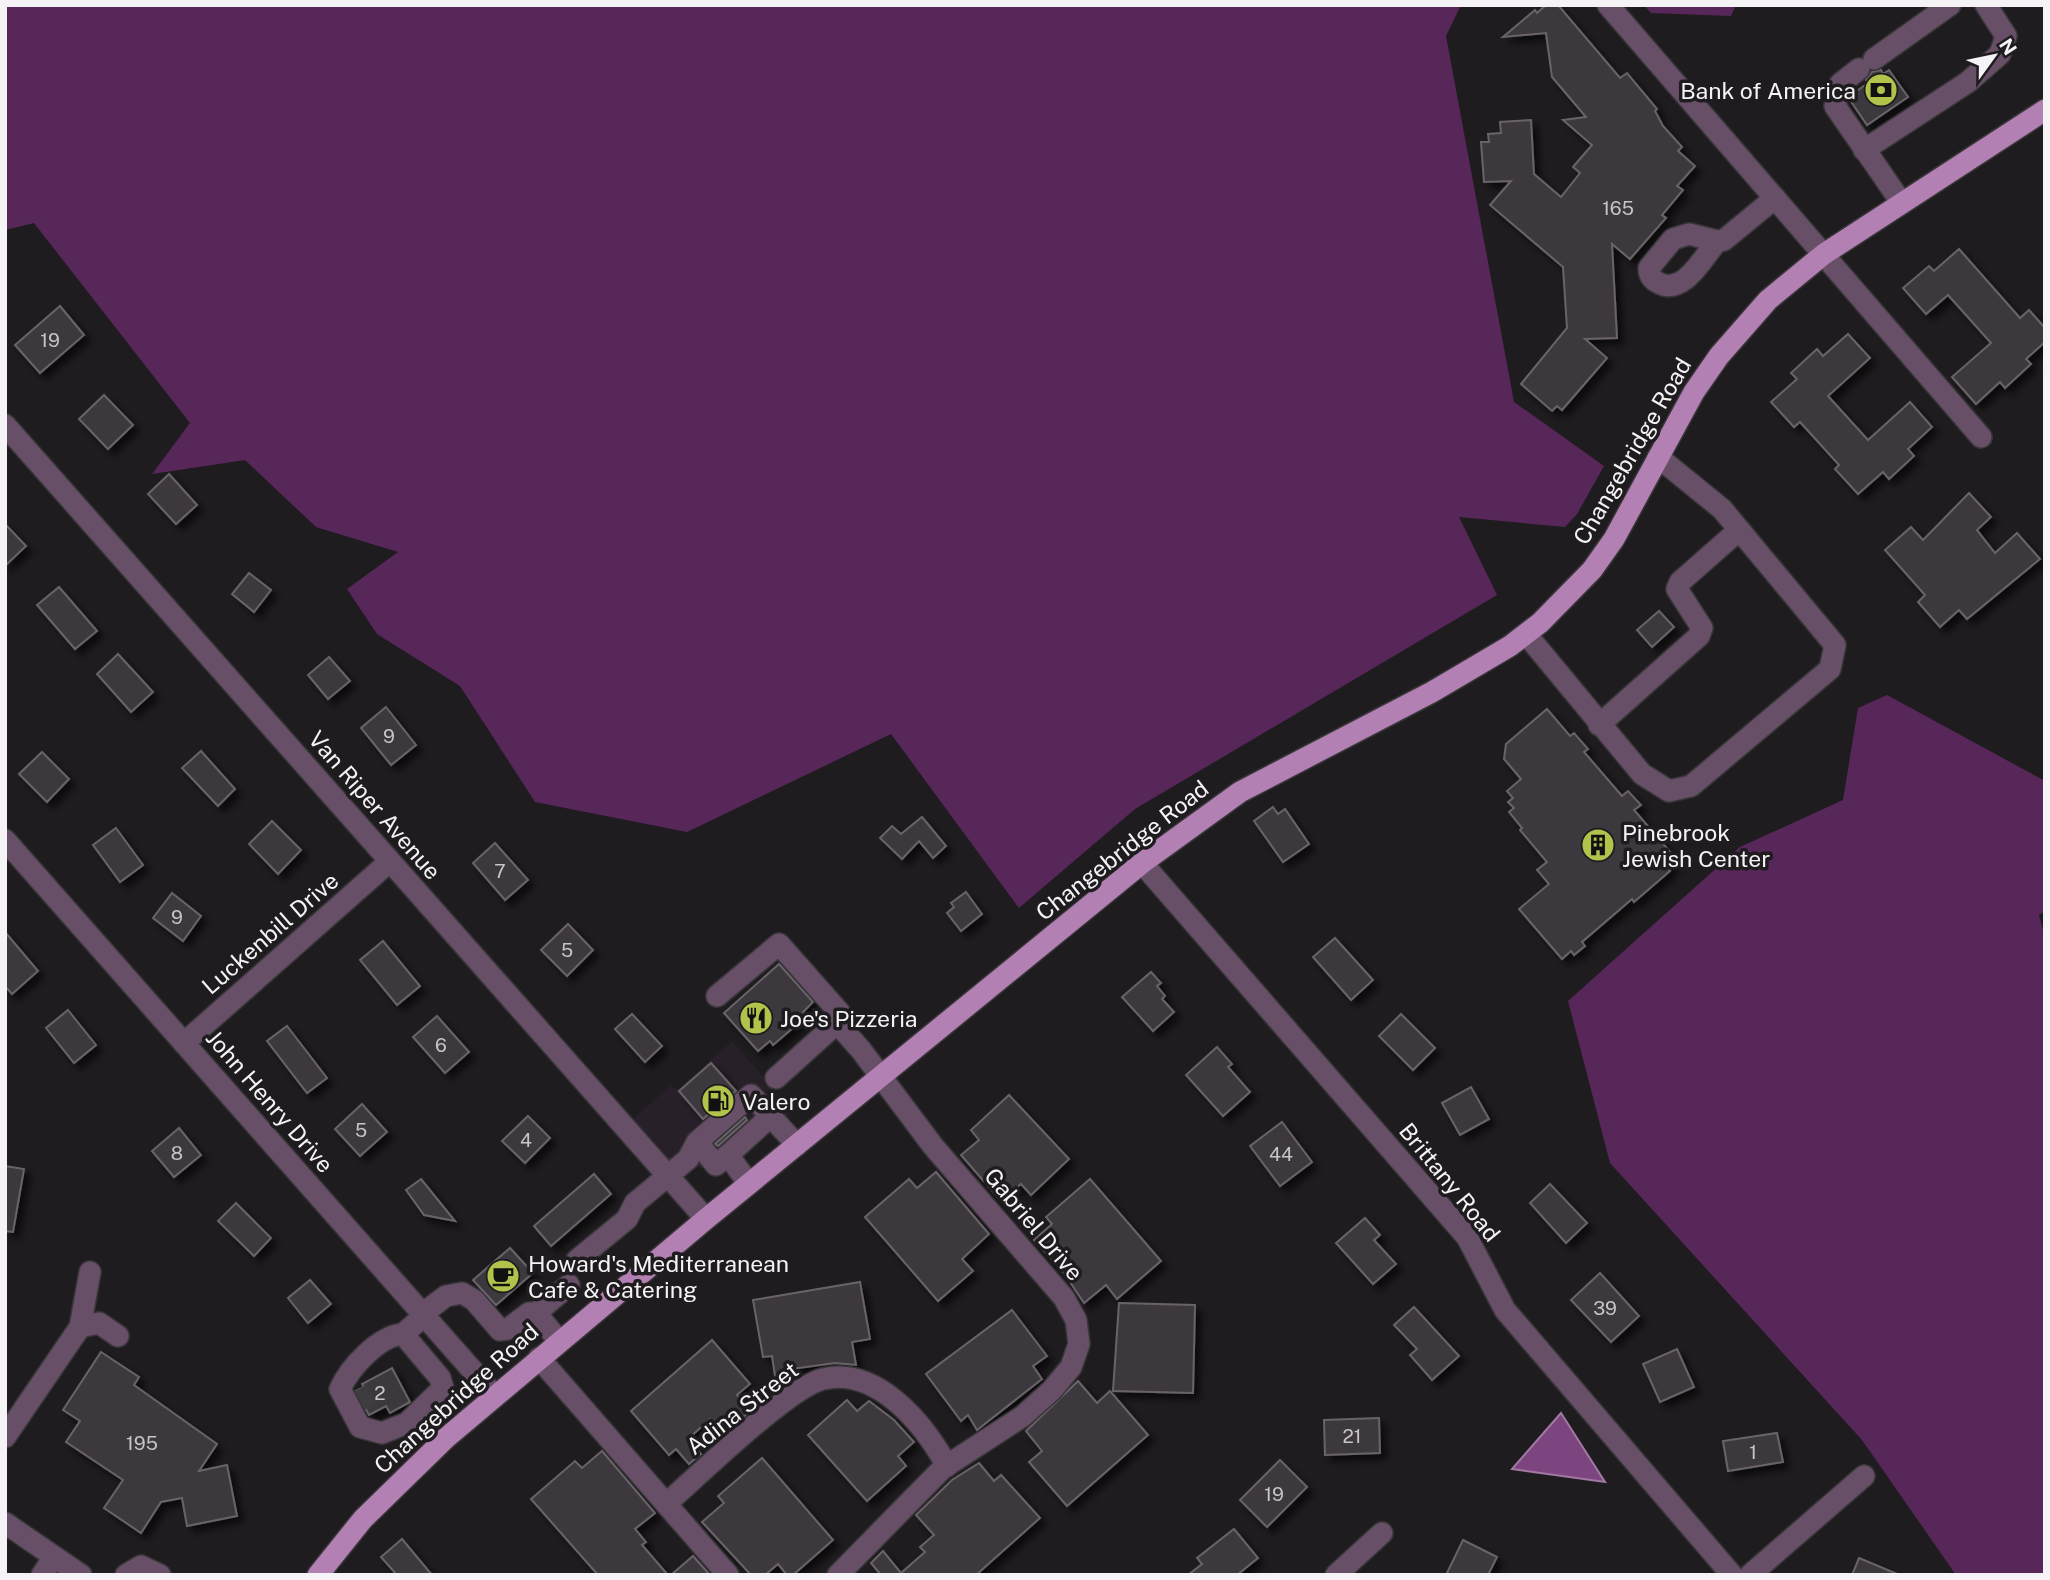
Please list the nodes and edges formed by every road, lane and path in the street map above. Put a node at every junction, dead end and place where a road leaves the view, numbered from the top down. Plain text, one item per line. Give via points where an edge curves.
1 (1608, 5) edge
2 (1950, 5) edge
3 (1986, 5) edge
4 (2045, 110) edge
5 (1864, 150) junction
6 (1775, 198) junction
7 (1901, 202) junction
8 (1717, 241) dead end
9 (1824, 254) junction
10 (5, 425) edge
11 (1981, 437) dead end
12 (1658, 457) junction
13 (1739, 530) junction
14 (1525, 634) junction
15 (1599, 725) junction
16 (5, 840) edge
17 (390, 862) junction
18 (1142, 863) junction
19 (717, 996) dead end
20 (837, 1023) junction
21 (184, 1043) junction
22 (881, 1076) junction
23 (776, 1078) dead end
24 (771, 1116) junction
25 (697, 1142) junction
26 (797, 1145) junction
27 (728, 1155) junction
28 (669, 1177) junction
29 (749, 1184) junction
30 (706, 1219) junction
31 (577, 1260) dead end
32 (90, 1272) dead end
33 (569, 1285) dead end
34 (536, 1313) junction
35 (423, 1315) junction
36 (80, 1327) junction
37 (403, 1334) junction
38 (118, 1336) dead end
39 (559, 1341) junction
40 (539, 1358) junction
41 (495, 1396) junction
42 (370, 1414) tunnel mouth
43 (382, 1433) junction
44 (5, 1437) edge
45 (947, 1466) junction
46 (1864, 1476) dead end
47 (667, 1503) junction
48 (5, 1523) edge
49 (1382, 1533) dead end
50 (48, 1566) edge
51 (81, 1575) edge
52 (126, 1575) edge
53 (160, 1575) edge
54 (318, 1575) edge
55 (728, 1575) edge
56 (838, 1575) edge
57 (1336, 1575) edge
58 (1732, 1575) edge
59 (1750, 1575) edge

1 - 6 street
2 - 5 street via 1840,84 1835,106
3 - 5 street via 2006,36 2000,54 1968,82
4 - 7 main road, Changebridge Road
5 - 7 street
6 - 8 street
6 - 9 street
7 - 9 main road, Changebridge Road
9 - 11 street
9 - 12 main road, Changebridge Road via 1768,300 1718,356
10 - 17 street, Van Riper Avenue
12 - 13 street via 1722,509
12 - 14 main road, Changebridge Road via 1592,570
13 - 15 street via 1677,589 1702,628 1699,636
13 - 15 street via 1835,645 1830,668 1691,786 1669,791 1642,774
14 - 15 street
14 - 18 main road, Changebridge Road via 1432,692 1240,792
16 - 21 street, John Henry Drive
17 - 21 street, Luckenbill Drive
17 - 28 street, Van Riper Avenue
18 - 22 main road, Changebridge Road
18 - 58 street, Brittany Road via 1467,1237 1505,1310
19 - 20 street, Gabriel Drive via 779,944 840,1013
20 - 22 street, Gabriel Drive
20 - 23 street
21 - 35 street, John Henry Drive
22 - 26 main road, Changebridge Road
22 - 45 street, Gabriel Drive via 933,1146 1064,1297 1079,1332 1076,1356 1052,1390 1023,1416
24 - 25 street via 751,1095
24 - 26 street
24 - 27 street
25 - 27 street via 716,1165
25 - 28 street via 688,1159
26 - 29 main road, Changebridge Road
27 - 29 street
28 - 30 street, Van Riper Avenue
28 - 31 street
29 - 30 main road, Changebridge Road
30 - 39 main road, Changebridge Road
32 - 36 street
33 - 34 street
34 - 35 street via 500,1331 474,1300 462,1293 446,1296
34 - 39 street
35 - 37 street
35 - 41 street, John Henry Drive
36 - 38 street via 99,1323
36 - 44 street
37 - 43 street via 440,1378 443,1388 407,1423
37 - 43 street via 390,1335 352,1382 340,1389 360,1427
39 - 40 main road, Changebridge Road
40 - 41 main road, Changebridge Road
40 - 47 street
41 - 54 main road, Changebridge Road via 362,1519
42 - 43 street
45 - 47 street, Adina Street via 926,1434 891,1398 870,1384 834,1377 810,1384 787,1400
45 - 56 street, Gabriel Drive
46 - 59 street
47 - 55 street
48 - 50 street
49 - 57 street
50 - 51 street
52 - 53 street via 141,1566

